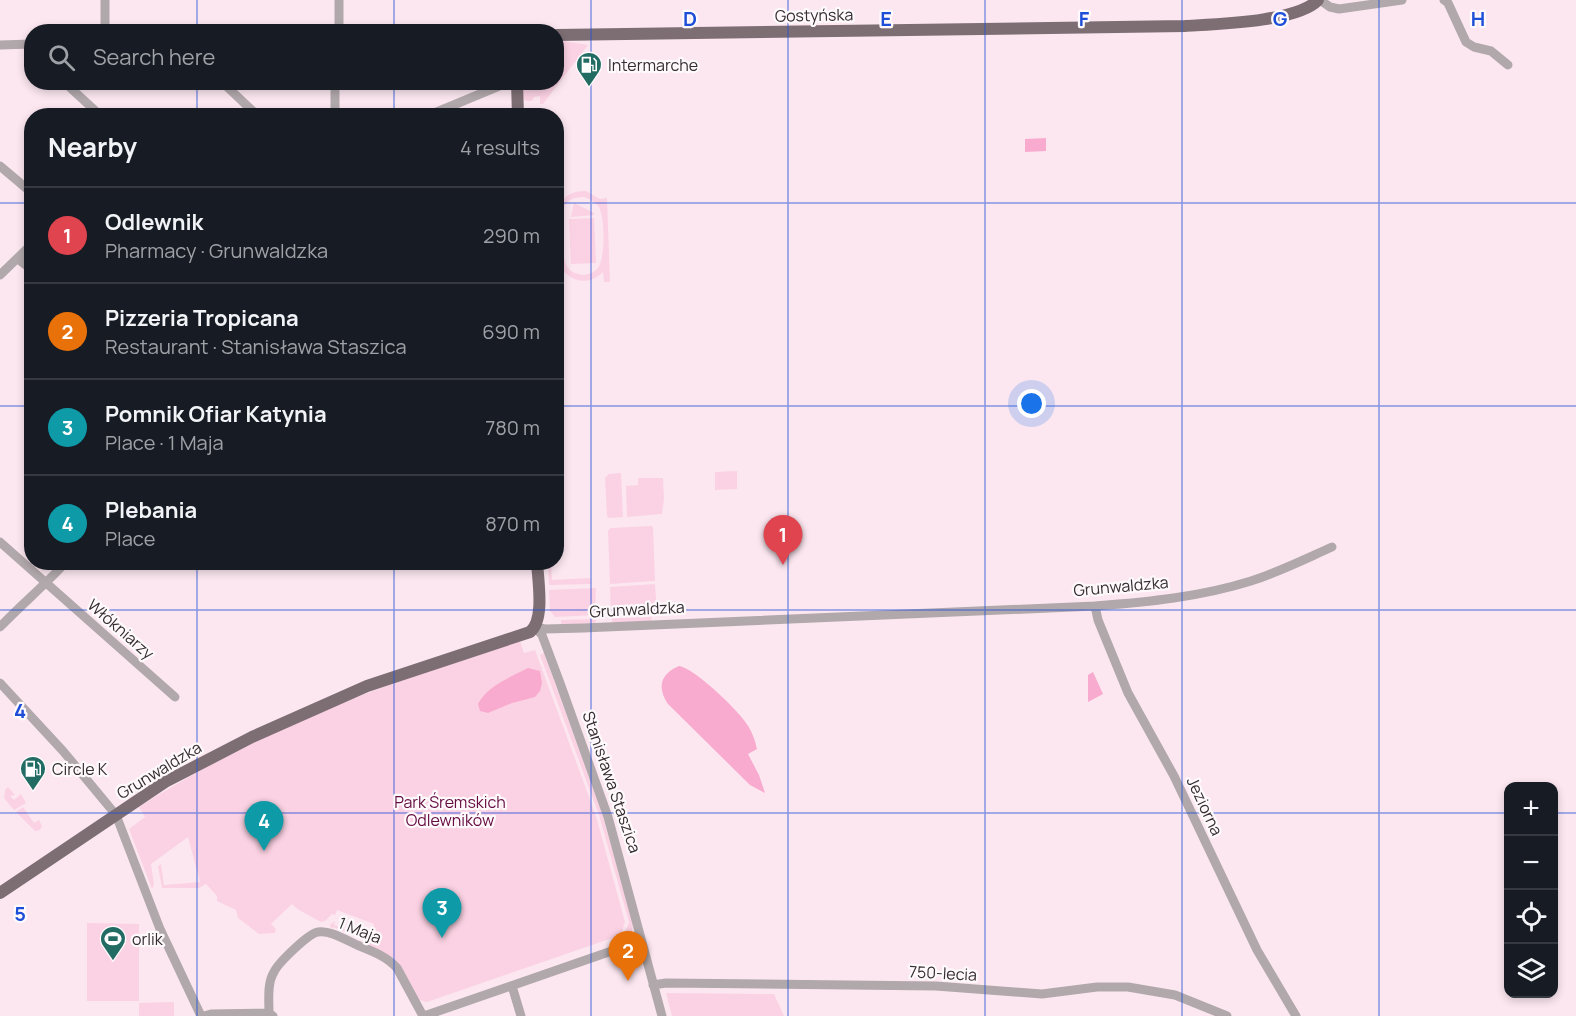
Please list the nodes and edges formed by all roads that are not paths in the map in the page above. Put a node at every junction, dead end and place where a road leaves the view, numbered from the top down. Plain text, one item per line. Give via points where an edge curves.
1 (105, 0) edge
2 (339, 0) edge
3 (1319, 0) edge
4 (1402, 0) edge
5 (1444, 0) edge
6 (105, 24) edge
7 (339, 24) edge
8 (564, 35) edge
9 (0, 45) edge
10 (24, 47) edge
11 (1508, 65) dead end
12 (73, 90) edge
13 (230, 90) edge
14 (335, 90) edge
15 (490, 90) edge
16 (517, 90) edge
17 (92, 108) edge
18 (250, 108) edge
19 (335, 108) edge
20 (446, 108) edge
21 (518, 108) edge
22 (0, 166) edge
23 (24, 186) edge
24 (24, 253) edge
25 (18, 259) junction
26 (24, 264) edge
27 (0, 275) edge
28 (0, 542) edge
29 (1332, 547) dead end
30 (24, 564) edge
31 (31, 570) edge
32 (59, 570) edge
33 (537, 570) edge
34 (46, 584) junction
35 (1095, 606) junction
36 (0, 627) edge
37 (535, 627) junction
38 (0, 683) edge
39 (175, 698) dead end
40 (116, 815) junction
41 (0, 893) edge
42 (639, 937) junction
43 (653, 985) junction
44 (512, 986) junction
45 (271, 1014) edge
46 (202, 1016) edge
47 (424, 1016) edge
48 (521, 1016) edge
49 (662, 1016) edge
50 (1227, 1016) edge
51 (1296, 1016) edge

1 - 6 street
2 - 7 street
3 - 4 street via 1339,9
3 - 8 main road, Gostyńska via 1293,14 1185,26
5 - 11 street via 1466,42 1491,51
9 - 10 street
12 - 17 street
13 - 18 street
14 - 19 street
15 - 20 street
16 - 21 main road
22 - 23 street
24 - 25 street
25 - 26 street
25 - 27 street
28 - 30 street, Włókniarzy
29 - 35 street, Grunwaldzka via 1235,585 1159,601
31 - 34 street, Włókniarzy
32 - 34 street
33 - 37 main road via 539,617
34 - 36 street
34 - 39 street, Włókniarzy
35 - 37 street, Grunwaldzka
35 - 51 street, Jeziorna via 1126,687 1174,776 1257,950
37 - 40 main road, Grunwaldzka via 310,709 165,782
37 - 42 street, Stanisława Staszica via 542,635 603,799
38 - 40 street, 1 Maja
40 - 41 main road, Grunwaldzka
40 - 46 street, 1 Maja via 160,929
42 - 43 street, Stanisława Staszica
42 - 44 street via 623,947
43 - 49 street, Stanisława Staszica
43 - 50 street, 750-lecia via 936,986 1036,994 1122,986 1176,995
44 - 47 street
44 - 48 street
45 - 46 street, 1 Maja
45 - 47 street, 1 Maja via 270,984 274,971 300,942 318,932 347,940 392,963

